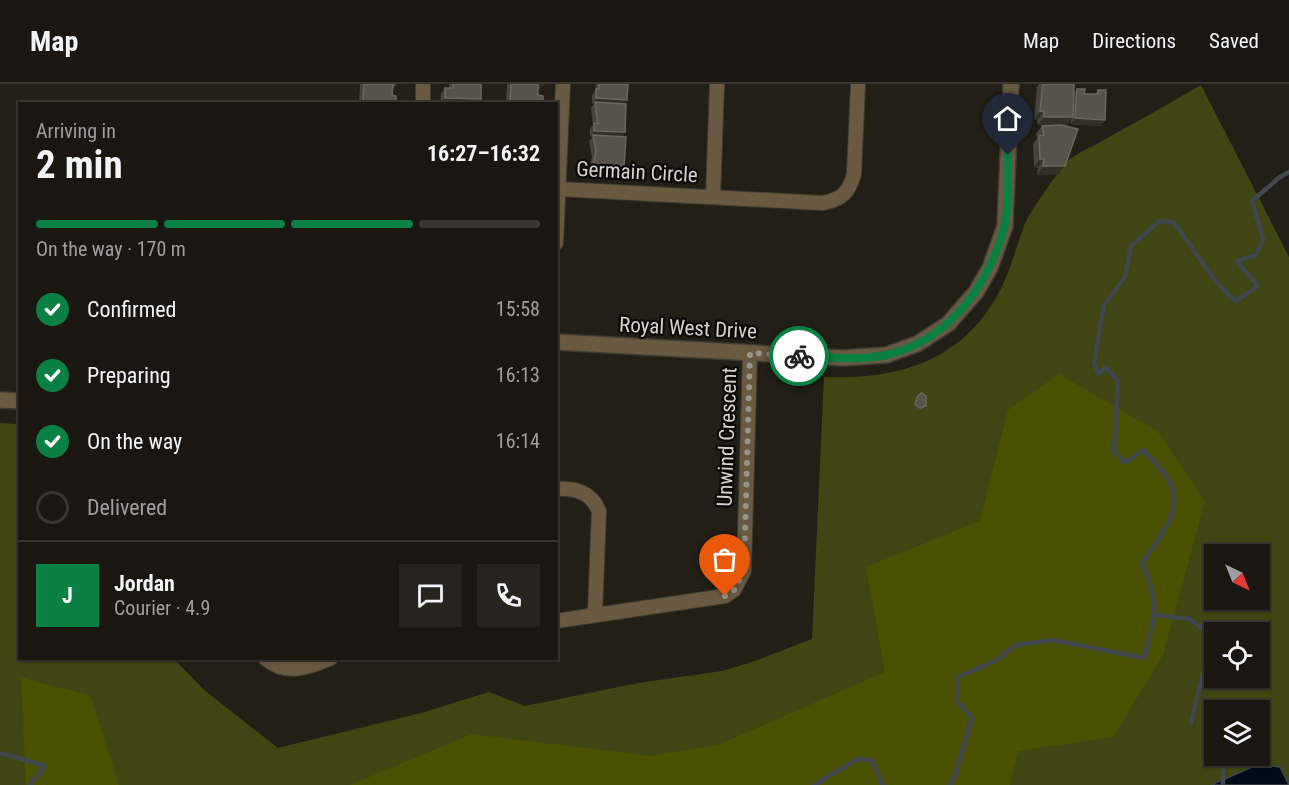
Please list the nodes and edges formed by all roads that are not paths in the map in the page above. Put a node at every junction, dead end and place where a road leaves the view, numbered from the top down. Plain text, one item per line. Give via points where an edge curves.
1 (423, 84) edge
2 (563, 84) edge
3 (717, 84) edge
4 (858, 84) edge
5 (1011, 84) edge
6 (423, 102) edge
7 (559, 189) junction
8 (713, 197) junction
9 (558, 207) edge
10 (558, 342) edge
11 (750, 353) junction
12 (0, 400) edge
13 (18, 401) edge
14 (558, 489) edge
15 (595, 614) junction
16 (558, 621) edge
17 (267, 660) edge
18 (326, 660) edge

1 - 6 street
2 - 7 street
3 - 8 street, Germain Circle
4 - 8 street, Germain Circle via 854,174 844,196 822,203
5 - 11 street, Royal West Drive via 1005,226 990,268 976,292 948,324 917,344 886,355 843,358
7 - 8 street, Germain Circle
7 - 9 street
10 - 11 street, Royal West Drive
11 - 15 street, Unwind Crescent via 744,571 740,581 725,596
12 - 13 street
14 - 15 street via 583,492 599,512
15 - 16 street, Unwind Crescent
17 - 18 street via 272,665 300,670

